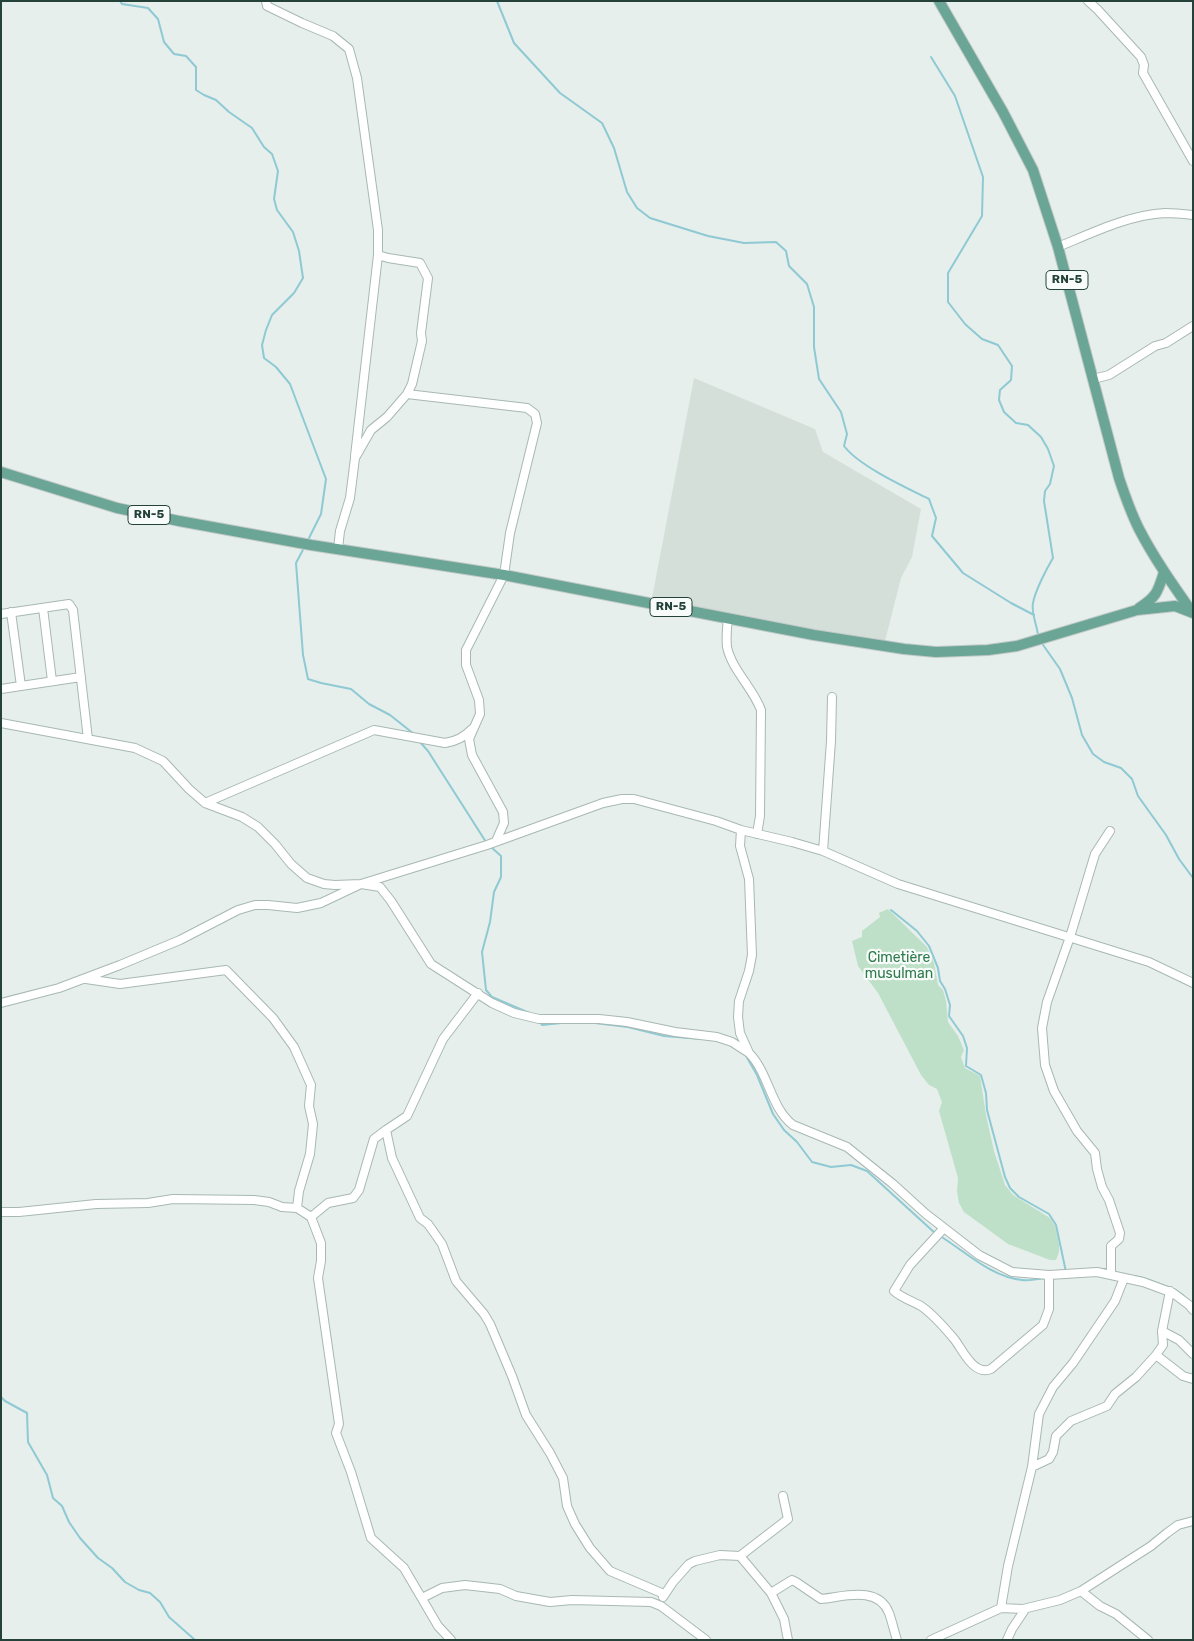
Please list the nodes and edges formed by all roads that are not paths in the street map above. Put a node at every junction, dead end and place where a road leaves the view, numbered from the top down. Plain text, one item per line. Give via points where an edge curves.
1 (266, 1) edge
2 (939, 1) edge
3 (1088, 1) edge
4 (1193, 161) edge
5 (1193, 215) edge
6 (1058, 247) junction
7 (378, 255) junction
8 (1192, 329) edge
9 (1093, 379) junction
10 (407, 394) junction
11 (355, 458) junction
12 (1, 472) edge
13 (338, 549) junction
14 (1164, 572) junction
15 (504, 576) junction
16 (1176, 588) junction
17 (1161, 607) junction
18 (43, 608) junction
19 (1137, 610) junction
20 (11, 612) junction
21 (1193, 613) edge
22 (1, 614) edge
23 (728, 618) junction
24 (81, 677) junction
25 (52, 681) junction
26 (21, 686) junction
27 (1, 689) edge
28 (832, 697) dead end
29 (1, 724) edge
30 (474, 727) junction
31 (88, 739) junction
32 (205, 803) junction
33 (741, 830) junction
34 (1110, 832) dead end
35 (757, 834) junction
36 (496, 841) junction
37 (823, 851) junction
38 (360, 884) junction
39 (1070, 937) junction
40 (84, 978) junction
41 (1193, 983) edge
42 (478, 993) junction
43 (1, 1003) edge
44 (749, 1053) junction
45 (386, 1130) junction
46 (297, 1208) junction
47 (1, 1212) edge
48 (311, 1217) junction
49 (944, 1228) junction
50 (1049, 1275) junction
51 (1111, 1275) junction
52 (1124, 1278) junction
53 (1170, 1291) junction
54 (1193, 1310) edge
55 (1162, 1331) junction
56 (1193, 1354) edge
57 (1156, 1355) junction
58 (1193, 1378) edge
59 (1032, 1467) junction
60 (783, 1496) dead end
61 (1193, 1521) edge
62 (740, 1556) junction
63 (1081, 1591) junction
64 (772, 1593) junction
65 (664, 1594) junction
66 (422, 1598) junction
67 (661, 1606) junction
68 (1001, 1608) junction
69 (1024, 1611) dead end
70 (940, 1638) edge
71 (451, 1640) edge
72 (706, 1640) edge
73 (788, 1640) edge
74 (897, 1640) edge
75 (931, 1640) edge
76 (1007, 1640) edge
77 (1148, 1640) edge

1 - 7 street via 267,6 334,36 350,49 359,87 378,230
2 - 6 main road, RN-5 via 1019,140 1033,170
3 - 4 street via 1141,57 1142,73
5 - 6 street via 1165,213 1136,218
6 - 9 main road, RN-5
7 - 10 street via 420,263 428,278 422,341
7 - 11 street
8 - 9 street via 1155,346 1109,374
9 - 14 main road, RN-5 via 1129,507 1138,529
10 - 11 street via 371,430
10 - 15 street via 528,408 535,414 537,423 510,533
11 - 13 street
12 - 13 main road, RN-5 via 117,508
13 - 15 main road, RN-5
14 - 16 main road, RN-5
14 - 19 main road, RN-5 via 1158,592
15 - 23 main road, RN-5
15 - 30 street via 466,650 466,665 479,700 480,714
16 - 17 main road
16 - 21 main road, RN-5
17 - 19 main road, RN-5
17 - 21 main road via 1175,606
18 - 20 street
18 - 24 street via 69,604 73,610
18 - 25 street
19 - 23 main road, RN-5 via 1017,646 936,652 814,635
20 - 22 street
20 - 26 street
23 - 35 street via 727,646 732,662 761,710
24 - 25 street
24 - 31 street
25 - 26 street
26 - 27 street
28 - 37 street
29 - 31 street
30 - 32 street via 463,737 445,743 374,730
30 - 36 street via 469,739 472,755 503,812 504,823
31 - 32 street via 135,748 163,761
32 - 38 street via 242,817 258,827 307,878 324,884
33 - 35 street
33 - 36 street via 634,799 622,799
33 - 44 street via 740,846 749,879 752,955 739,1001 738,1017 740,1033
34 - 39 street via 1096,854
35 - 37 street
36 - 38 street
37 - 39 street via 898,884
38 - 40 street via 321,903 297,908 254,905 238,910 167,946
38 - 42 street via 380,887 431,964
39 - 41 street via 1149,962
39 - 51 street via 1047,1002 1042,1028 1043,1051 1054,1091 1077,1131 1095,1154 1102,1187 1120,1233 1119,1239 1111,1246
40 - 43 street
40 - 46 street via 120,984 226,970 273,1018 294,1048 312,1085 310,1154
42 - 44 street via 514,1013 539,1019 627,1022 717,1037
42 - 45 street via 443,1039 407,1116
44 - 49 street via 787,1121 847,1148
45 - 48 street via 374,1139 354,1198 328,1203
45 - 65 street via 392,1158 414,1208 442,1244 456,1281 484,1314 496,1335 526,1415 563,1478 567,1506 574,1524 610,1571
46 - 47 street via 254,1200 173,1199
46 - 48 street
48 - 66 street via 320,1243 318,1278 339,1424 336,1433 371,1538 404,1568
49 - 50 street via 979,1255 1012,1272
49 - 50 street via 910,1265 894,1291 930,1313 965,1356 981,1370 991,1370 1043,1324 1049,1309
50 - 51 street via 1096,1272
51 - 52 street
52 - 53 street
52 - 59 street via 1115,1301 1053,1387 1039,1414
53 - 54 street
53 - 55 street
55 - 56 street
55 - 57 street via 1163,1344
57 - 58 street via 1176,1372
57 - 59 street via 1136,1377 1114,1394 1107,1406 1071,1421 1056,1436 1049,1459
59 - 68 street
60 - 62 street via 788,1519
61 - 63 street via 1178,1525
62 - 64 street
62 - 65 street via 720,1555 695,1561
63 - 68 street via 1022,1609
63 - 77 street
64 - 73 street via 784,1619
64 - 74 street via 792,1580 821,1599 852,1595 874,1597 888,1611
65 - 67 street
66 - 67 street via 442,1588 465,1585 500,1589 516,1596 550,1602 648,1602
66 - 71 street via 438,1626
67 - 72 street
68 - 70 street
69 - 76 street
70 - 75 street

